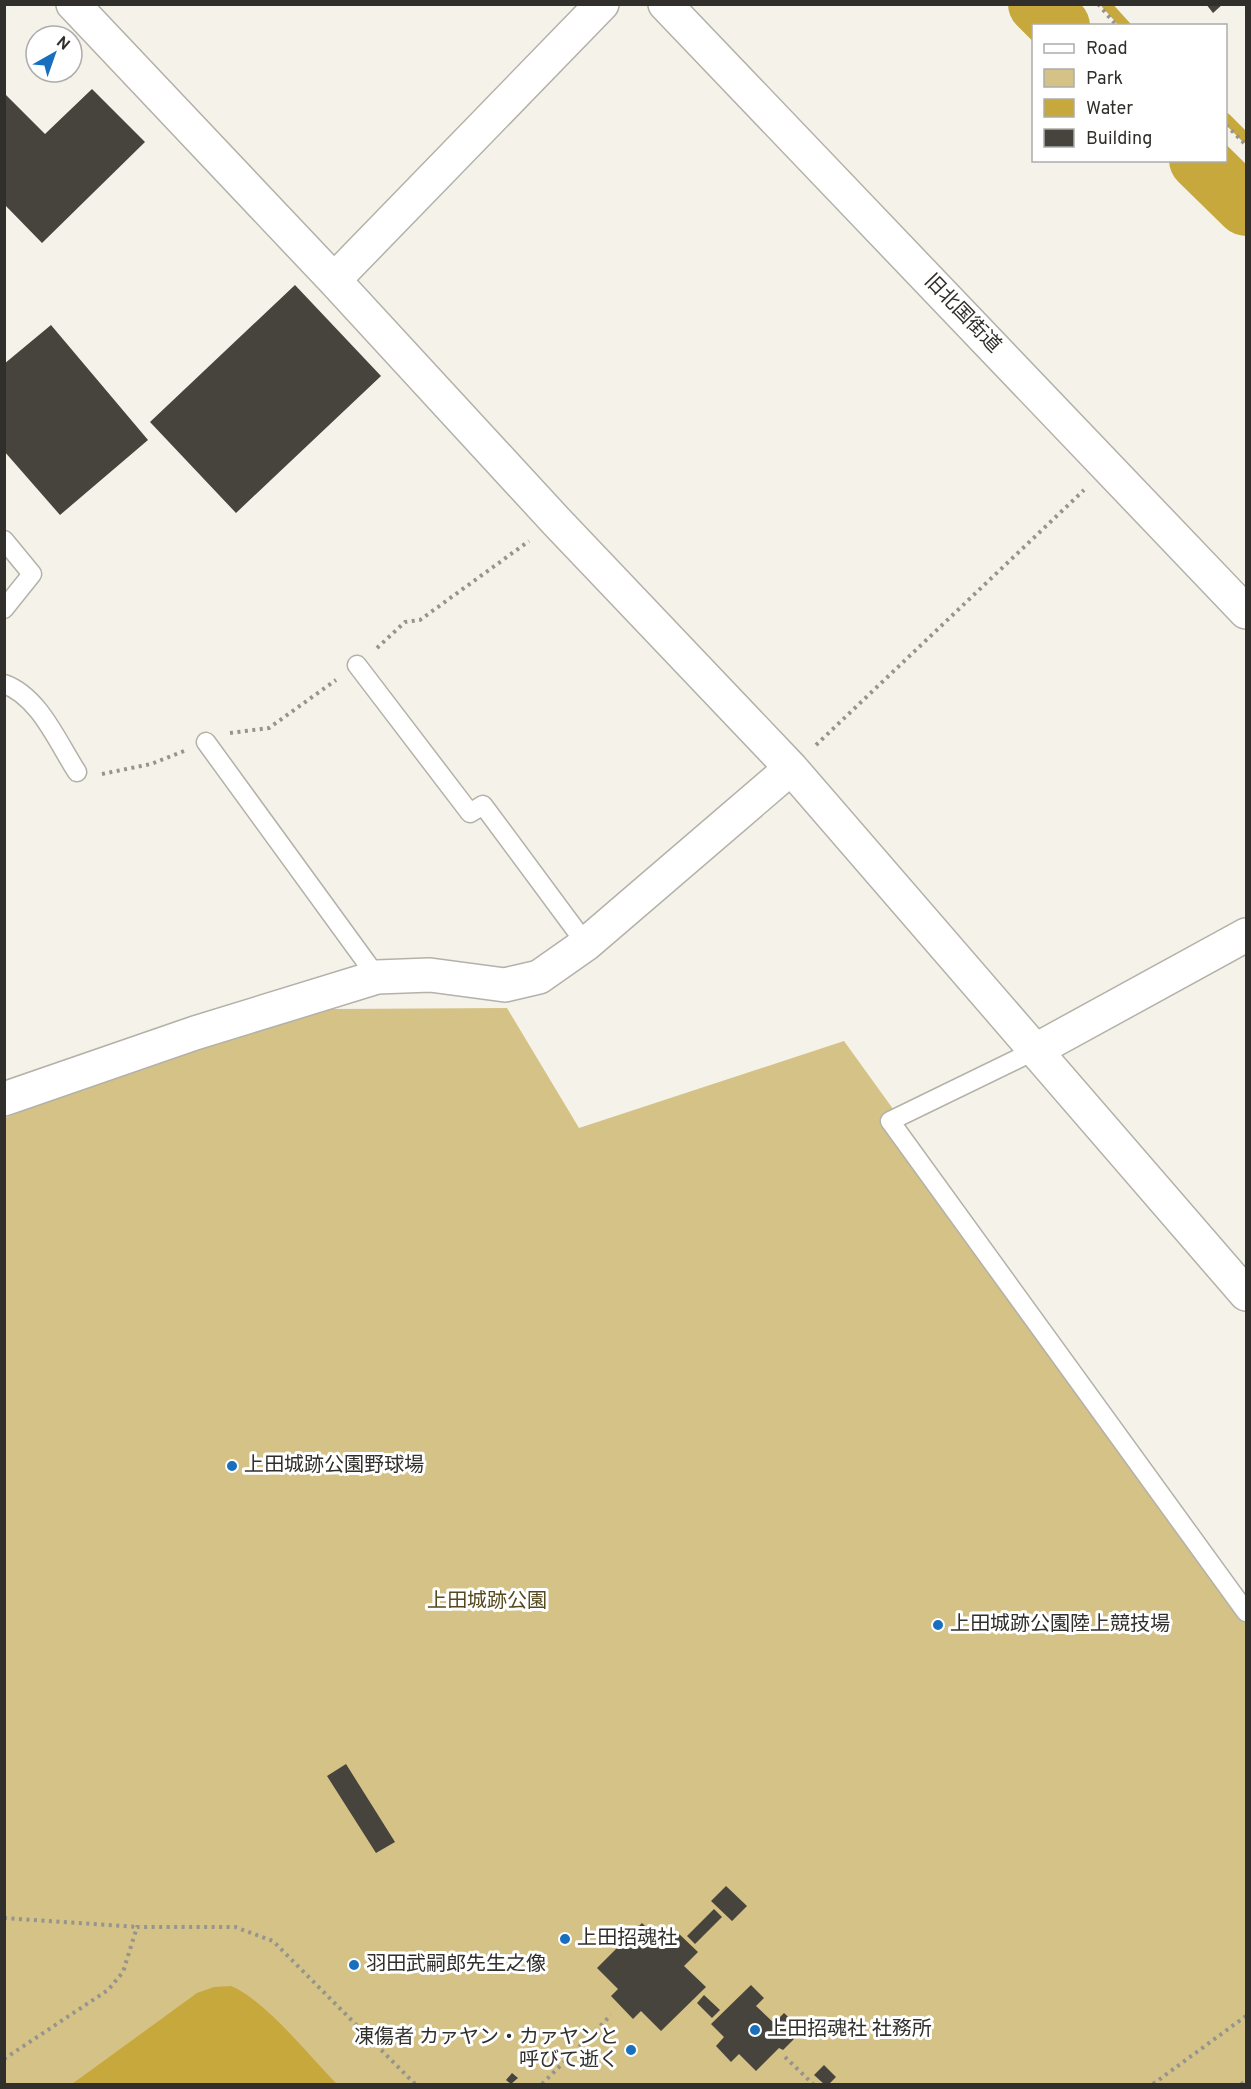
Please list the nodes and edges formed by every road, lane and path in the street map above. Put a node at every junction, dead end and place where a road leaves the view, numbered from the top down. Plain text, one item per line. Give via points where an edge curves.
1 (73, 4) edge
2 (602, 4) edge
3 (1098, 4) edge
4 (671, 11) edge
5 (1115, 24) edge
6 (1227, 126) edge
7 (1246, 145) edge
8 (334, 280) junction
9 (1109, 466) junction
10 (556, 521) junction
11 (4, 540) edge
12 (4, 609) edge
13 (1246, 612) edge
14 (357, 665) junction
15 (4, 684) edge
16 (206, 742) junction
17 (791, 768) junction
18 (77, 772) joint
19 (1246, 935) edge
20 (586, 944) junction
21 (377, 977) junction
22 (1036, 1050) junction
23 (4, 1099) edge
24 (1246, 1294) edge
25 (1246, 1612) edge
26 (4, 1918) edge
27 (137, 1927) junction
28 (611, 2015) dead end
29 (1246, 2016) edge
30 (785, 2057) dead end
31 (4, 2059) edge
32 (1246, 2081) edge
33 (414, 2085) edge
34 (542, 2085) edge
35 (813, 2085) edge
36 (1153, 2085) edge
37 (1242, 2085) edge

1 - 8 street
2 - 8 street
3 - 5 path
4 - 9 street, 旧北国街道
6 - 7 path
8 - 10 street
9 - 13 street, 旧北国街道
9 - 17 path
10 - 14 path via 420,620 405,622
10 - 17 street
11 - 12 lane via 32,574
14 - 16 path via 269,728 226,733
14 - 20 lane via 470,813 483,805
15 - 18 lane via 19,689 35,706
16 - 18 path via 152,764 88,777
16 - 21 lane
17 - 20 street
17 - 22 street
19 - 22 street
20 - 21 street via 539,977 505,985 430,975
21 - 23 street via 206,1029
22 - 24 street
22 - 25 lane via 890,1121
26 - 27 path
27 - 31 path via 123,1972 108,1990
27 - 33 path via 235,1927 273,1941
28 - 34 path
29 - 36 path
30 - 35 path
32 - 37 path

